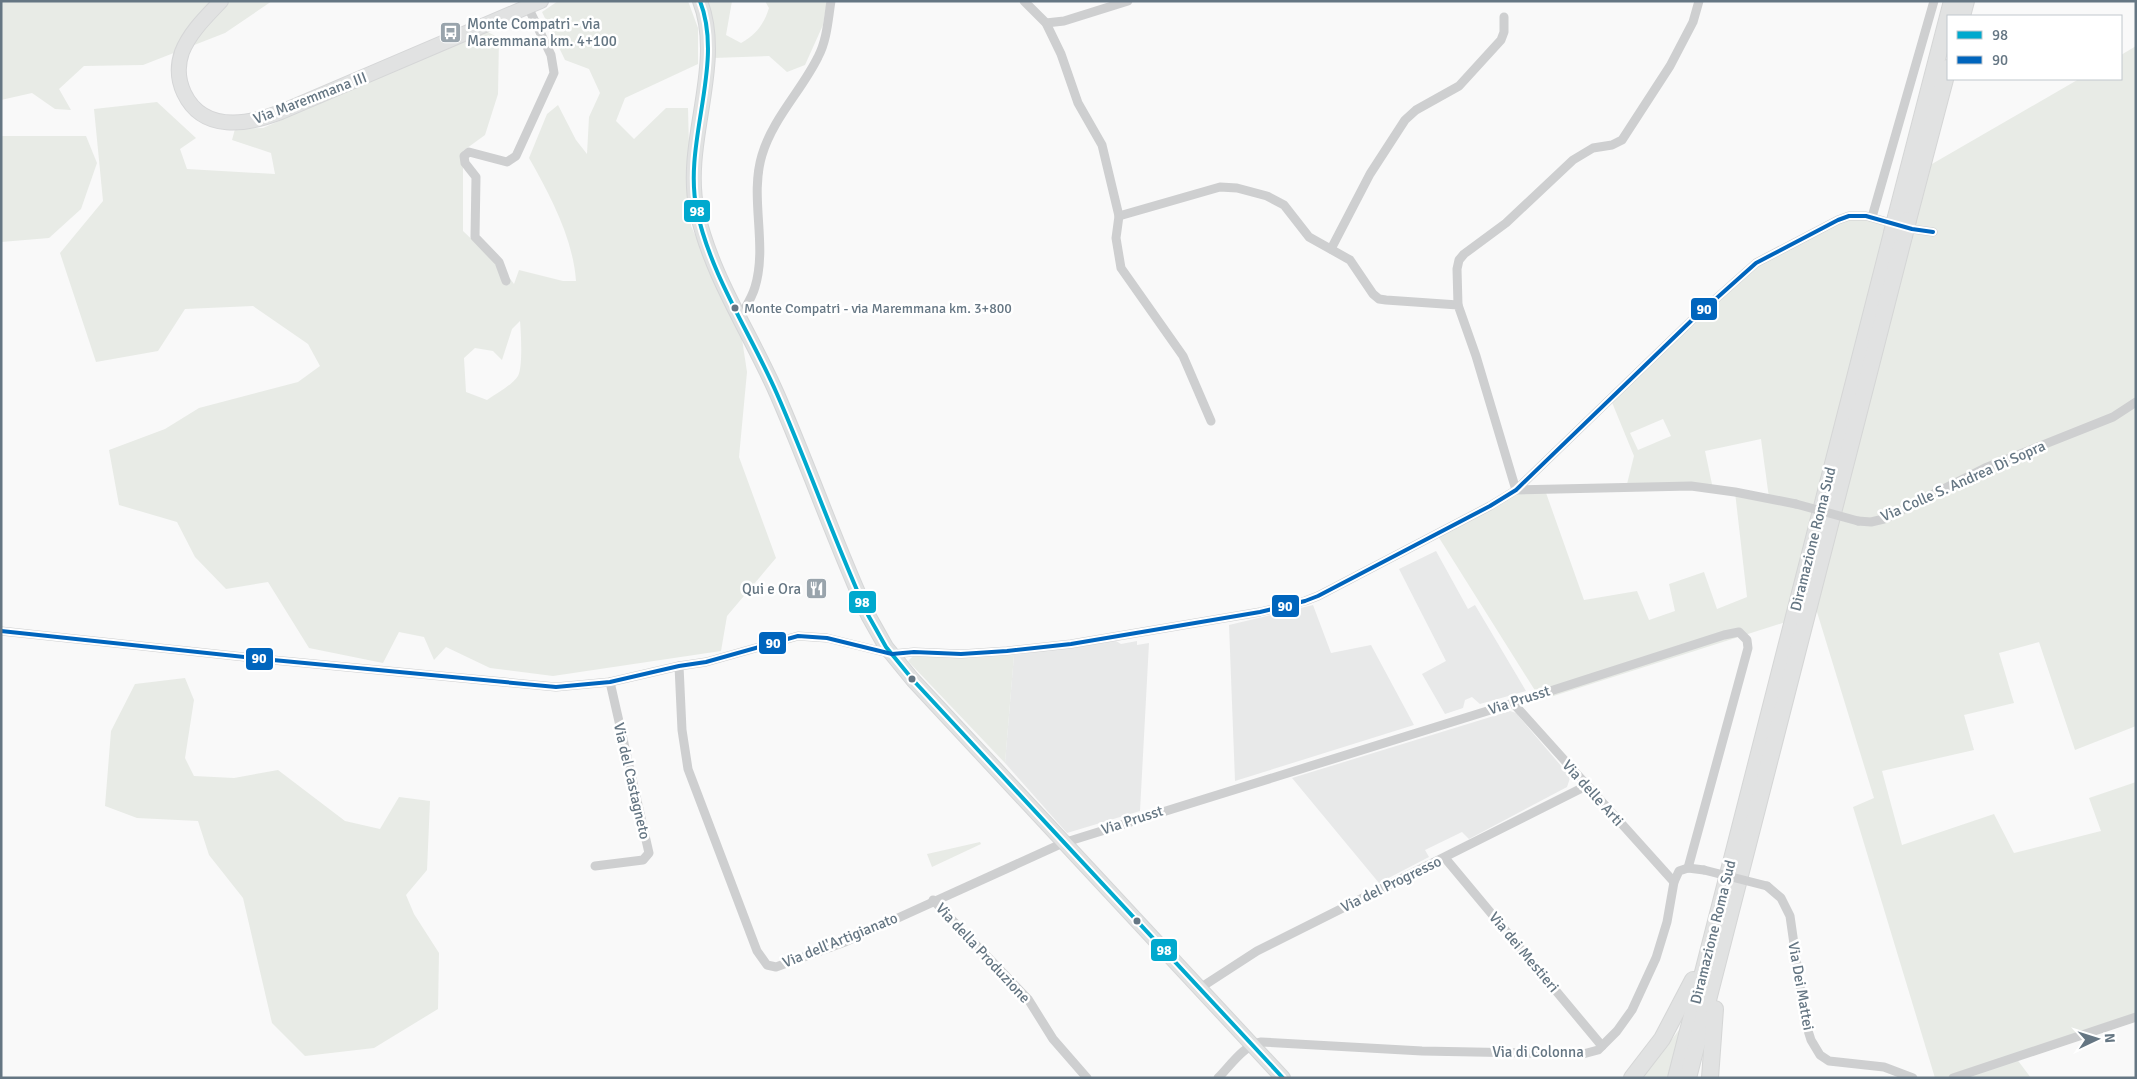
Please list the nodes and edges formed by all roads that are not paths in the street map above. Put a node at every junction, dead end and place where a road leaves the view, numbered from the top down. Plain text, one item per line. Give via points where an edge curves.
1 (221, 1) edge
2 (541, 1) edge
3 (700, 1) edge
4 (831, 1) edge
5 (1024, 1) edge
6 (1128, 1) edge
7 (1699, 1) edge
8 (1934, 1) edge
9 (1952, 1) edge
10 (1966, 1) edge
11 (528, 7) junction
12 (1949, 15) edge
13 (1962, 15) edge
14 (1504, 17) dead end
15 (1046, 23) junction
16 (1947, 23) edge
17 (1947, 71) edge
18 (1119, 216) junction
19 (1872, 217) junction
20 (1900, 227) junction
21 (1933, 232) dead end
22 (1331, 249) junction
23 (506, 281) dead end
24 (1458, 305) junction
25 (740, 317) junction
26 (2136, 402) edge
27 (1211, 421) dead end
28 (1516, 490) junction
29 (1, 631) edge
30 (892, 654) junction
31 (680, 666) junction
32 (610, 682) junction
33 (1513, 703) junction
34 (1586, 786) junction
35 (1063, 843) junction
36 (1445, 858) junction
37 (594, 866) dead end
38 (1688, 868) junction
39 (1674, 882) junction
40 (933, 900) junction
41 (1713, 957) junction
42 (1200, 988) junction
43 (2136, 1017) edge
44 (1252, 1044) junction
45 (1602, 1046) junction
46 (1087, 1078) edge
47 (1218, 1078) edge
48 (1283, 1078) edge
49 (1632, 1078) edge
50 (1676, 1078) edge
51 (1688, 1078) edge
52 (1710, 1078) edge
53 (1913, 1078) edge
54 (1953, 1078) edge

1 - 11 main road, Via Maremmana III via 189,37 182,54 179,76 185,95 200,113 216,122 235,123 259,120 281,112
2 - 11 main road, Via Maremmana III
3 - 25 main road via 706,22 707,56 694,157 695,197 704,235
4 - 25 street via 819,56 783,112 762,154 757,188 758,275
5 - 15 street
6 - 15 street via 1064,21
7 - 24 street via 1693,22 1670,66 1622,140 1592,148 1573,160 1506,222 1462,257 1457,269
8 - 19 street
9 - 12 highway, Diramazione Roma Sud
10 - 13 highway
11 - 23 street via 551,55 554,73 516,156 507,162 470,152 464,156 465,163 476,177 475,238 499,262
14 - 22 street via 1501,40 1465,81 1405,120 1373,170
15 - 18 street via 1078,104 1102,145
16 - 20 highway, Diramazione Roma Sud
17 - 20 highway, Diramazione Roma Sud
18 - 22 street via 1212,188 1233,187 1282,203 1310,237
18 - 27 street via 1116,238 1121,268 1183,356
19 - 21 street
19 - 28 street via 1855,215 1838,220 1765,257 1744,272
20 - 41 highway, Diramazione Roma Sud
22 - 24 street via 1350,260 1379,299
24 - 28 street
25 - 30 main road via 776,393 862,601
26 - 28 street, Via Colle S. Andrea Di Sopra, bridge via 2113,416 1985,468 1884,519 1871,522 1796,504 1691,486
28 - 30 street via 1318,596 1292,604 1066,645 961,654
29 - 32 street via 556,687
30 - 31 street via 826,638 798,636 706,662
30 - 35 main road
31 - 32 street
31 - 40 street, Via dell'Artigianato via 684,753 688,769 756,951 767,965 776,967 845,942
32 - 37 street, Via del Castagneto via 649,853 643,860
33 - 34 street, Via delle Arti
33 - 35 street, Via Prusst
33 - 38 street, Via Prusst via 1724,635 1735,632 1744,635 1748,648
34 - 36 street, Via del Progresso
34 - 39 street, Via delle Arti
35 - 40 street, Via dell'Artigianato
35 - 42 main road
36 - 42 street, Via del Progresso via 1257,951
36 - 45 street, Via dei Mestieri
38 - 39 street via 1679,871
38 - 53 street, Via Dei Mattei, bridge via 1767,886 1781,898 1790,916 1805,1021 1820,1055 1830,1061 1884,1067
39 - 45 street, Via di Colonna via 1656,958 1632,1010
40 - 46 street, Via della Produzione via 1028,998 1053,1038
41 - 49 highway via 1655,1050
41 - 50 highway, Diramazione Roma Sud
41 - 51 highway, Diramazione Roma Sud
41 - 52 highway via 1720,981
42 - 44 main road
43 - 54 street
44 - 45 street, Via di Colonna via 1264,1041 1422,1052 1583,1054
44 - 47 street
44 - 48 main road

